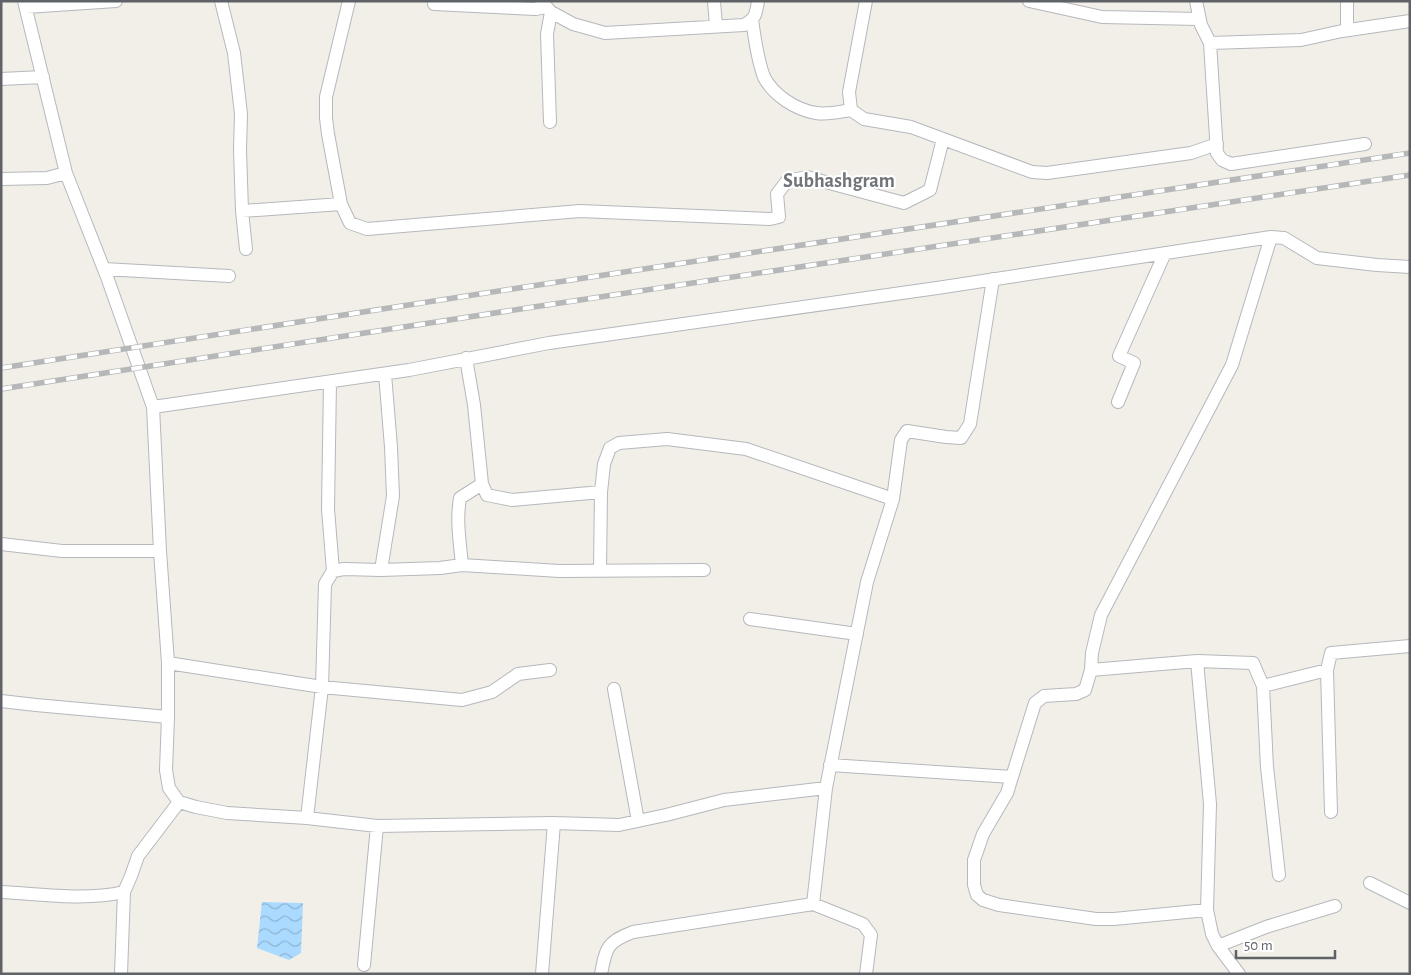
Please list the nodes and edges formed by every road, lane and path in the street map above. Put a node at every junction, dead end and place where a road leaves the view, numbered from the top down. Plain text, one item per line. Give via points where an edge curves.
1 (116, 1) edge
2 (221, 1) edge
3 (349, 1) edge
4 (714, 1) edge
5 (758, 1) edge
6 (866, 1) edge
7 (1029, 1) edge
8 (1196, 1) edge
9 (1346, 1) edge
10 (25, 4) edge
11 (434, 4) dead end
12 (1058, 4) edge
13 (546, 7) edge
14 (1199, 18) junction
15 (752, 20) junction
16 (1410, 22) edge
17 (716, 26) junction
18 (1347, 30) junction
19 (1210, 43) junction
20 (43, 77) junction
21 (1, 79) edge
22 (851, 110) junction
23 (550, 122) dead end
24 (944, 139) junction
25 (1217, 144) junction
26 (1365, 144) dead end
27 (66, 173) junction
28 (1, 179) edge
29 (341, 204) junction
30 (242, 211) junction
31 (1272, 237) junction
32 (246, 249) dead end
33 (1165, 253) junction
34 (1410, 267) edge
35 (104, 269) junction
36 (229, 276) dead end
37 (993, 279) junction
38 (466, 358) junction
39 (385, 374) junction
40 (330, 382) junction
41 (1118, 402) dead end
42 (153, 407) junction
43 (482, 484) junction
44 (601, 492) junction
45 (893, 499) junction
46 (1, 544) edge
47 (160, 551) junction
48 (462, 565) junction
49 (381, 570) junction
50 (600, 570) junction
51 (704, 570) dead end
52 (333, 571) junction
53 (750, 619) dead end
54 (857, 634) junction
55 (1410, 646) edge
56 (1198, 661) junction
57 (168, 663) junction
58 (550, 670) dead end
59 (1091, 670) junction
60 (1327, 670) junction
61 (1263, 686) junction
62 (322, 687) junction
63 (614, 689) dead end
64 (1, 700) edge
65 (168, 717) junction
66 (830, 765) junction
67 (1012, 777) junction
68 (826, 788) junction
69 (180, 802) junction
70 (1331, 812) dead end
71 (307, 818) junction
72 (638, 821) junction
73 (554, 823) junction
74 (377, 826) junction
75 (1279, 876) dead end
76 (1370, 883) dead end
77 (1, 892) edge
78 (124, 892) junction
79 (1410, 903) edge
80 (813, 904) junction
81 (1335, 906) dead end
82 (1207, 910) junction
83 (1218, 946) junction
84 (364, 965) dead end
85 (121, 974) edge
86 (542, 974) edge
87 (601, 974) edge
88 (866, 974) edge
89 (1239, 974) edge

1 - 10 street
2 - 30 street via 234,53 241,114
3 - 29 street via 326,98 328,134
4 - 17 street
5 - 15 street
6 - 22 street via 848,92
7 - 12 street
8 - 14 street
9 - 18 street
10 - 20 street
11 - 13 street
12 - 14 street via 1102,17
13 - 17 street via 573,24 605,33
13 - 23 street
14 - 19 street
15 - 17 street via 744,25
15 - 22 street via 759,63 775,92 790,104 815,113
16 - 18 street
18 - 19 street via 1301,40
19 - 25 street
20 - 21 street
20 - 27 street
22 - 24 street via 864,119 911,127
24 - 25 street via 1032,172 1047,173 1191,153
24 - 29 street via 930,190 904,203 807,177 787,181 777,194 779,217 770,218 580,211 367,229 350,223
25 - 26 street via 1217,153 1231,164
27 - 28 street via 46,178
27 - 35 street
29 - 30 street
30 - 32 street
31 - 33 street
31 - 34 street via 1284,238 1318,258
31 - 59 street via 1232,364 1101,615
33 - 37 street
33 - 41 street via 1119,356 1134,363
35 - 36 street
35 - 42 street
37 - 38 street via 549,343
37 - 45 street via 970,424 962,438 907,431 901,440
38 - 39 street
38 - 43 street
39 - 40 street
39 - 49 street via 393,496
40 - 42 street
40 - 52 street via 328,509
42 - 47 street
43 - 44 street via 487,495 512,500
43 - 48 street via 460,498 458,524
44 - 45 street via 604,464 610,448 619,443 667,439 746,449
44 - 50 street
45 - 54 street via 867,582
46 - 47 street via 62,551
47 - 57 street
48 - 49 street
48 - 50 street
49 - 52 street
50 - 51 street
52 - 62 street via 325,584
53 - 54 street
54 - 66 street
55 - 60 street via 1332,652
56 - 59 street
56 - 61 street via 1254,663
56 - 82 street via 1210,804
57 - 62 street
57 - 65 street
58 - 62 street via 518,674 492,692 462,700
59 - 67 street via 1085,690 1076,694 1044,696 1035,703
60 - 61 street
60 - 70 street
61 - 75 street via 1267,767
62 - 71 street
63 - 72 street
64 - 65 street
65 - 69 street via 166,770 169,788
66 - 67 street
66 - 68 street
67 - 82 street via 1007,793 983,834 974,860 977,896 999,905 1096,919
68 - 72 street via 724,800
68 - 80 street
69 - 71 street via 227,813
69 - 78 street via 138,856
71 - 74 street
72 - 73 street via 619,825
73 - 74 street
73 - 86 street
74 - 84 street
76 - 79 street
77 - 78 street via 76,897
78 - 85 street
80 - 87 street via 633,932 609,946
80 - 88 street via 863,924 871,935
81 - 83 street
82 - 83 street
83 - 89 street

